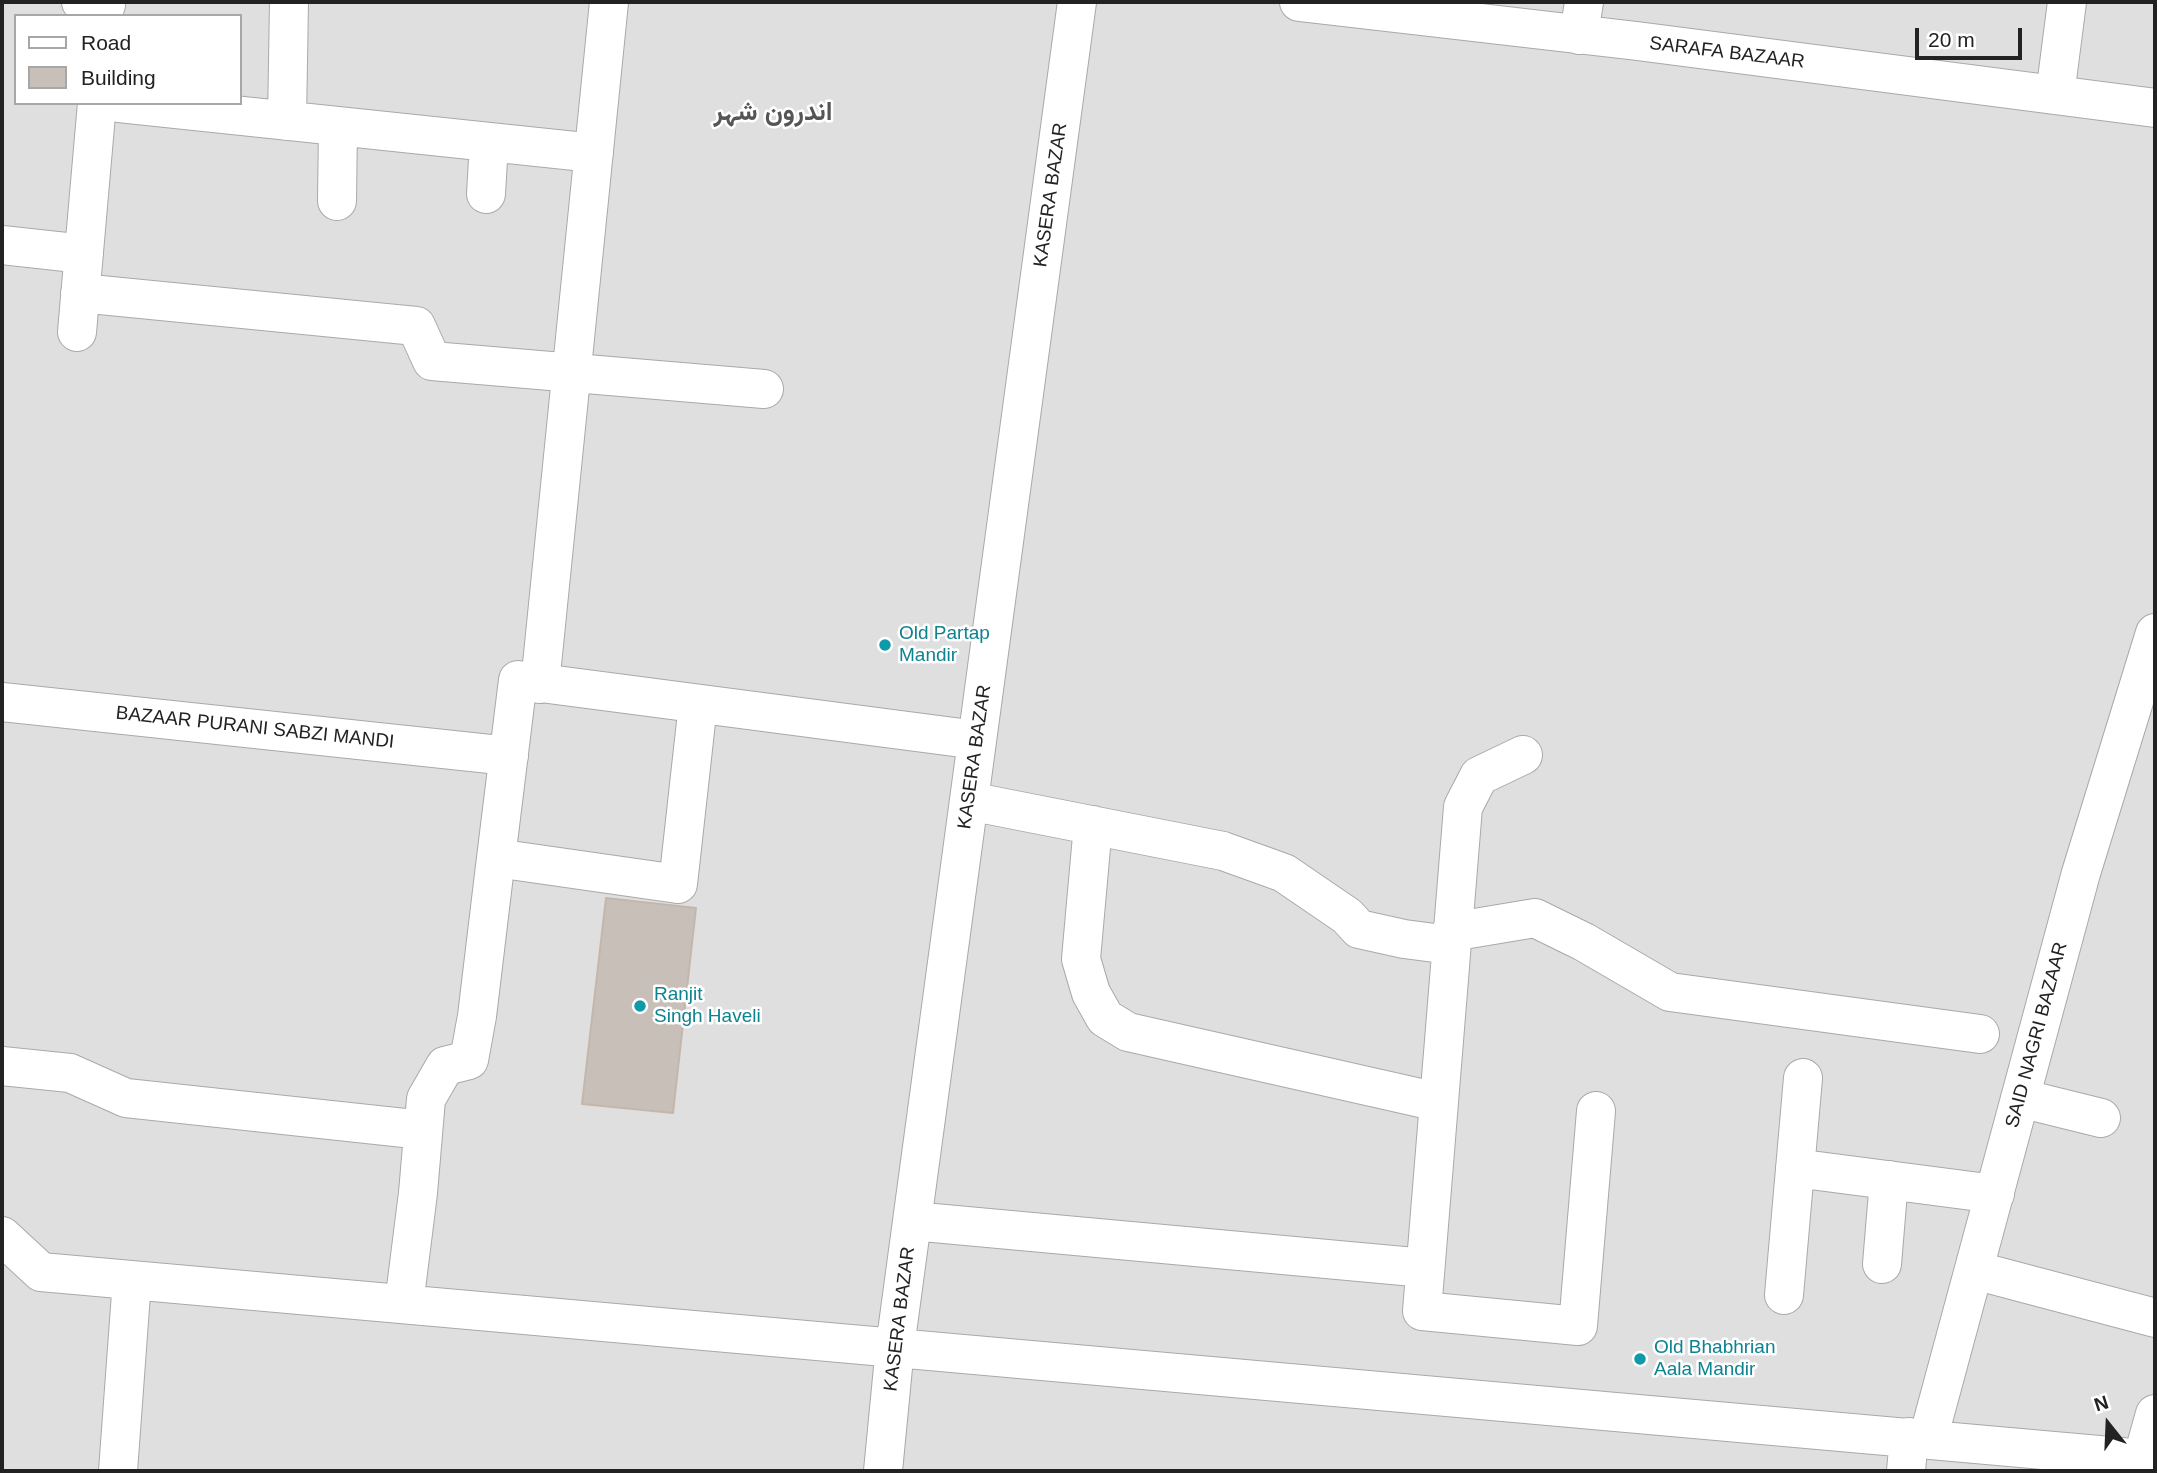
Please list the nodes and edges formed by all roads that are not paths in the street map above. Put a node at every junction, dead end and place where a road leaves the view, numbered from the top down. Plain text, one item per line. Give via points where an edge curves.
1 (289, 2) edge
2 (609, 2) edge
3 (1077, 2) edge
4 (1299, 2) edge
5 (2067, 2) edge
6 (1581, 18) edge
7 (2055, 95) junction
8 (97, 105) edge
9 (138, 105) edge
10 (2155, 108) edge
11 (287, 121) junction
12 (338, 126) junction
13 (489, 142) junction
14 (594, 153) junction
15 (486, 194) dead end
16 (337, 201) dead end
17 (2, 245) edge
18 (84, 254) junction
19 (80, 293) junction
20 (77, 332) dead end
21 (571, 373) junction
22 (764, 389) dead end
23 (2155, 633) edge
24 (540, 684) junction
25 (2, 702) edge
26 (698, 704) junction
27 (977, 740) junction
28 (1523, 755) dead end
29 (509, 757) junction
30 (969, 801) junction
31 (1093, 825) junction
32 (496, 858) junction
33 (1451, 939) junction
34 (1980, 1034) dead end
35 (2, 1066) edge
36 (1803, 1078) dead end
37 (2020, 1098) junction
38 (1438, 1102) junction
39 (1596, 1111) dead end
40 (2101, 1118) dead end
41 (423, 1130) junction
42 (1795, 1168) junction
43 (1889, 1181) junction
44 (1995, 1194) junction
45 (912, 1221) junction
46 (2, 1236) edge
47 (1882, 1264) dead end
48 (1425, 1268) junction
49 (1974, 1270) junction
50 (132, 1280) junction
51 (1784, 1296) dead end
52 (404, 1304) junction
53 (2155, 1318) edge
54 (895, 1347) junction
55 (2155, 1414) edge
56 (1914, 1449) edge
57 (2146, 1463) edge
58 (118, 1471) edge
59 (883, 1471) edge

1 - 11 street
2 - 14 street
3 - 27 street, KASERA BAZAR
4 - 6 street, SARAFA BAZAAR
5 - 7 street
6 - 7 street, SARAFA BAZAAR
7 - 10 street, SARAFA BAZAAR
8 - 18 street
9 - 11 street
11 - 12 street
12 - 13 street
12 - 16 street
13 - 14 street
13 - 15 street
14 - 21 street
17 - 18 street
18 - 19 street
19 - 20 street
19 - 21 street via 416,326 432,361
21 - 22 street
21 - 24 street
23 - 37 street, SAID NAGRI BAZAAR via 2081,873
24 - 26 street
24 - 29 street via 518,680
25 - 29 street, BAZAAR PURANI SABZI MANDI
26 - 27 street
26 - 32 street via 678,884
27 - 30 street, KASERA BAZAR
28 - 33 street via 1479,775 1463,807
29 - 32 street
30 - 31 street
30 - 45 street, KASERA BAZAR
31 - 33 street via 1223,851 1284,873 1359,929 1404,939
31 - 38 street via 1081,959 1091,993 1105,1018 1128,1032
32 - 41 street via 469,1060 445,1066 426,1099
33 - 34 street via 1535,918 1670,992
33 - 38 street
35 - 41 street via 70,1073 127,1098
36 - 42 street
37 - 40 street
37 - 44 street, SAID NAGRI BAZAAR
38 - 48 street
39 - 48 street via 1578,1326 1422,1311
41 - 52 street
42 - 43 street
42 - 51 street
43 - 44 street
43 - 47 street
44 - 49 street, SAID NAGRI BAZAAR
45 - 48 street
45 - 54 street, KASERA BAZAR
46 - 50 street via 41,1272
49 - 53 street
49 - 56 street, SAID NAGRI BAZAAR
50 - 52 street
50 - 58 street
52 - 54 street
54 - 56 street
54 - 59 street, KASERA BAZAR
55 - 57 street
56 - 57 street

